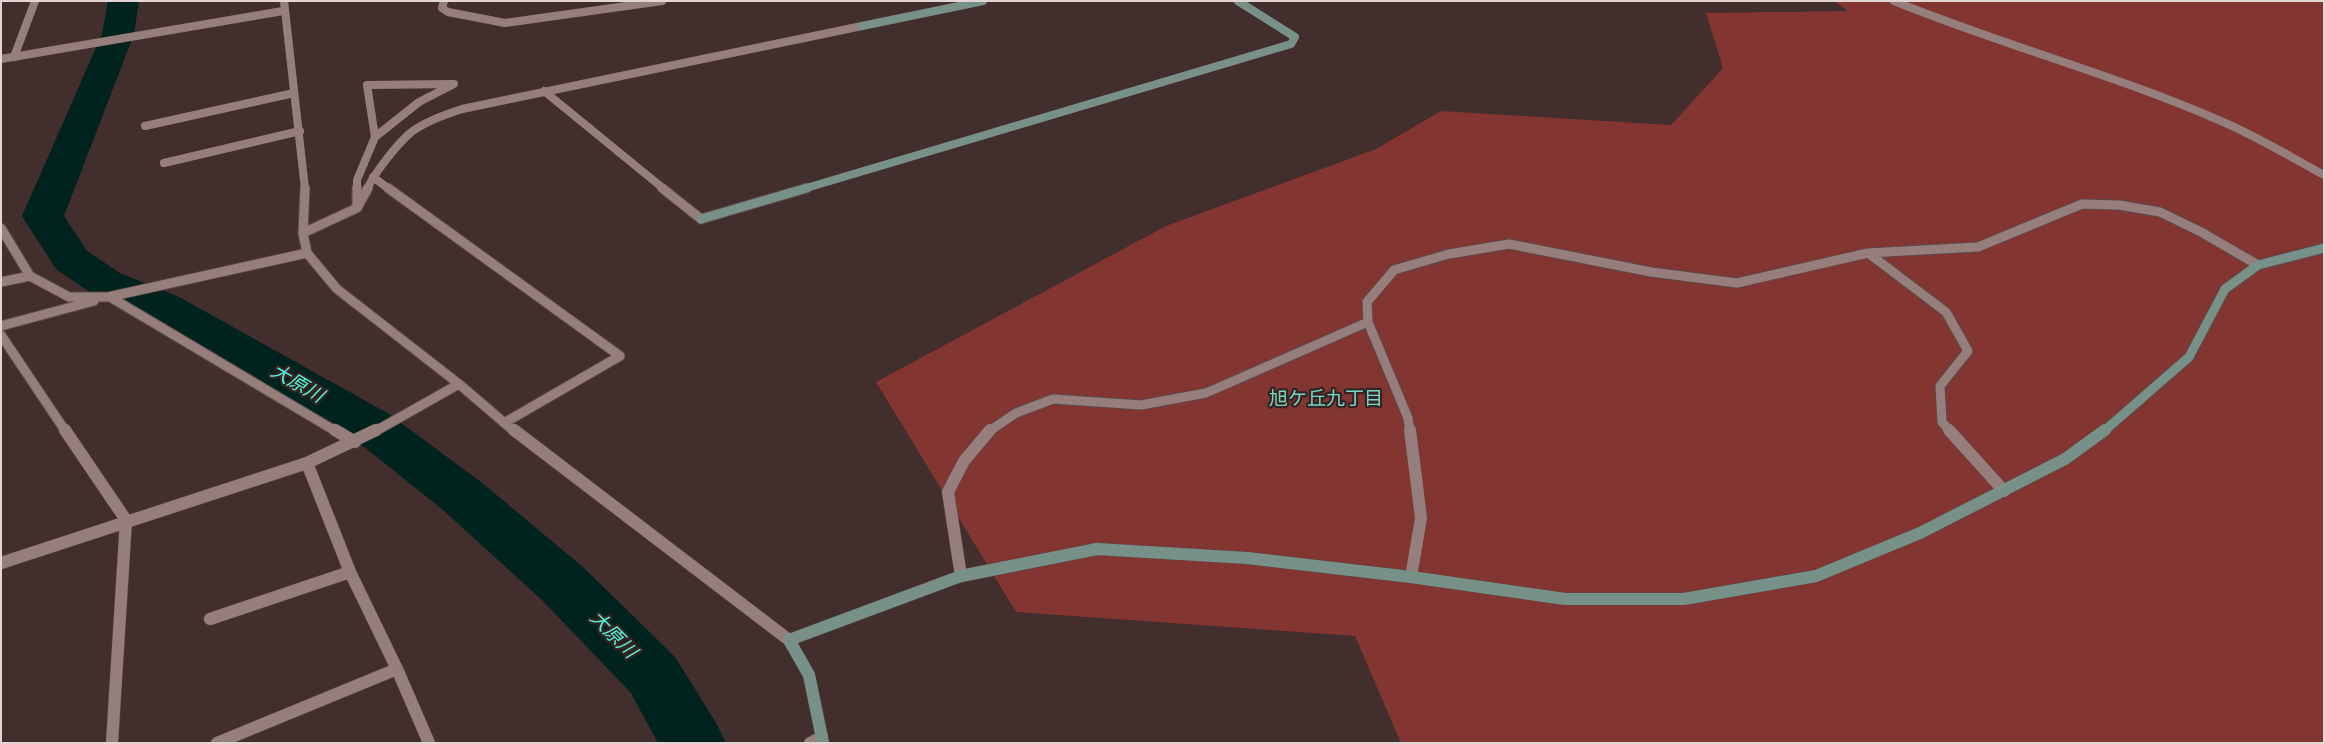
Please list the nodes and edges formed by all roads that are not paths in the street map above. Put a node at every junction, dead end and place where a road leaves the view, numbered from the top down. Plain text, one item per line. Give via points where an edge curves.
1 (35, 1) edge
2 (284, 1) edge
3 (444, 1) edge
4 (662, 1) edge
5 (983, 1) edge
6 (1238, 1) edge
7 (1894, 1) edge
8 (283, 11) junction
9 (14, 57) junction
10 (1, 59) edge
11 (544, 91) junction
12 (294, 93) junction
13 (146, 126) dead end
14 (300, 130) junction
15 (375, 137) junction
16 (164, 163) dead end
17 (2324, 175) edge
18 (373, 178) junction
19 (357, 208) junction
20 (1, 228) edge
21 (302, 233) junction
22 (2324, 248) edge
23 (307, 253) junction
24 (1868, 254) junction
25 (2258, 265) junction
26 (30, 276) junction
27 (1, 282) edge
28 (110, 297) junction
29 (1368, 322) junction
30 (1, 326) edge
31 (1, 335) edge
32 (459, 384) junction
33 (504, 423) junction
34 (355, 442) junction
35 (307, 463) junction
36 (2004, 491) junction
37 (126, 520) junction
38 (1, 562) edge
39 (350, 572) junction
40 (960, 576) junction
41 (1411, 577) junction
42 (210, 619) dead end
43 (789, 640) junction
44 (397, 669) junction
45 (818, 741) edge
46 (112, 743) edge
47 (217, 743) edge
48 (429, 743) edge

1 - 9 street
2 - 8 street
3 - 4 street via 442,8 448,12 505,23
5 - 11 street
6 - 11 street via 1295,37 1292,44 701,219
7 - 17 street via 2006,46 2209,116 2252,135
8 - 9 street
8 - 12 street
9 - 10 street
11 - 18 street via 462,109 429,122 410,133
12 - 13 street
12 - 14 street
14 - 16 street
14 - 21 street via 306,195
15 - 15 street via 367,86 454,84 419,102
15 - 19 street via 357,180
18 - 19 street
18 - 33 street via 620,356
19 - 21 street
20 - 26 street
21 - 23 street
22 - 25 street
23 - 28 street
23 - 32 street via 337,289
24 - 25 street via 1978,247 2082,204 2119,204 2160,212
24 - 29 street via 1737,283 1651,272 1508,244 1449,254 1394,270 1366,302
24 - 36 street via 1946,312 1968,351 1940,386 1942,422
25 - 36 street via 2225,289 2189,357 2104,431 2073,453
26 - 27 street
26 - 28 street via 69,297
28 - 30 street
28 - 34 street
29 - 40 street via 1206,394 1140,405 1053,399 1016,413 987,432 964,461 948,492
29 - 41 street via 1408,418 1421,518
31 - 37 street
32 - 33 street
32 - 34 street
33 - 43 street
34 - 35 street
35 - 37 street
35 - 39 street
36 - 41 street via 1920,533 1816,576 1684,599 1565,599
37 - 38 street
37 - 46 street
39 - 42 street
39 - 44 street
40 - 41 street via 1097,549 1247,558
40 - 43 street
43 - 45 street via 809,675
44 - 47 street
44 - 48 street

